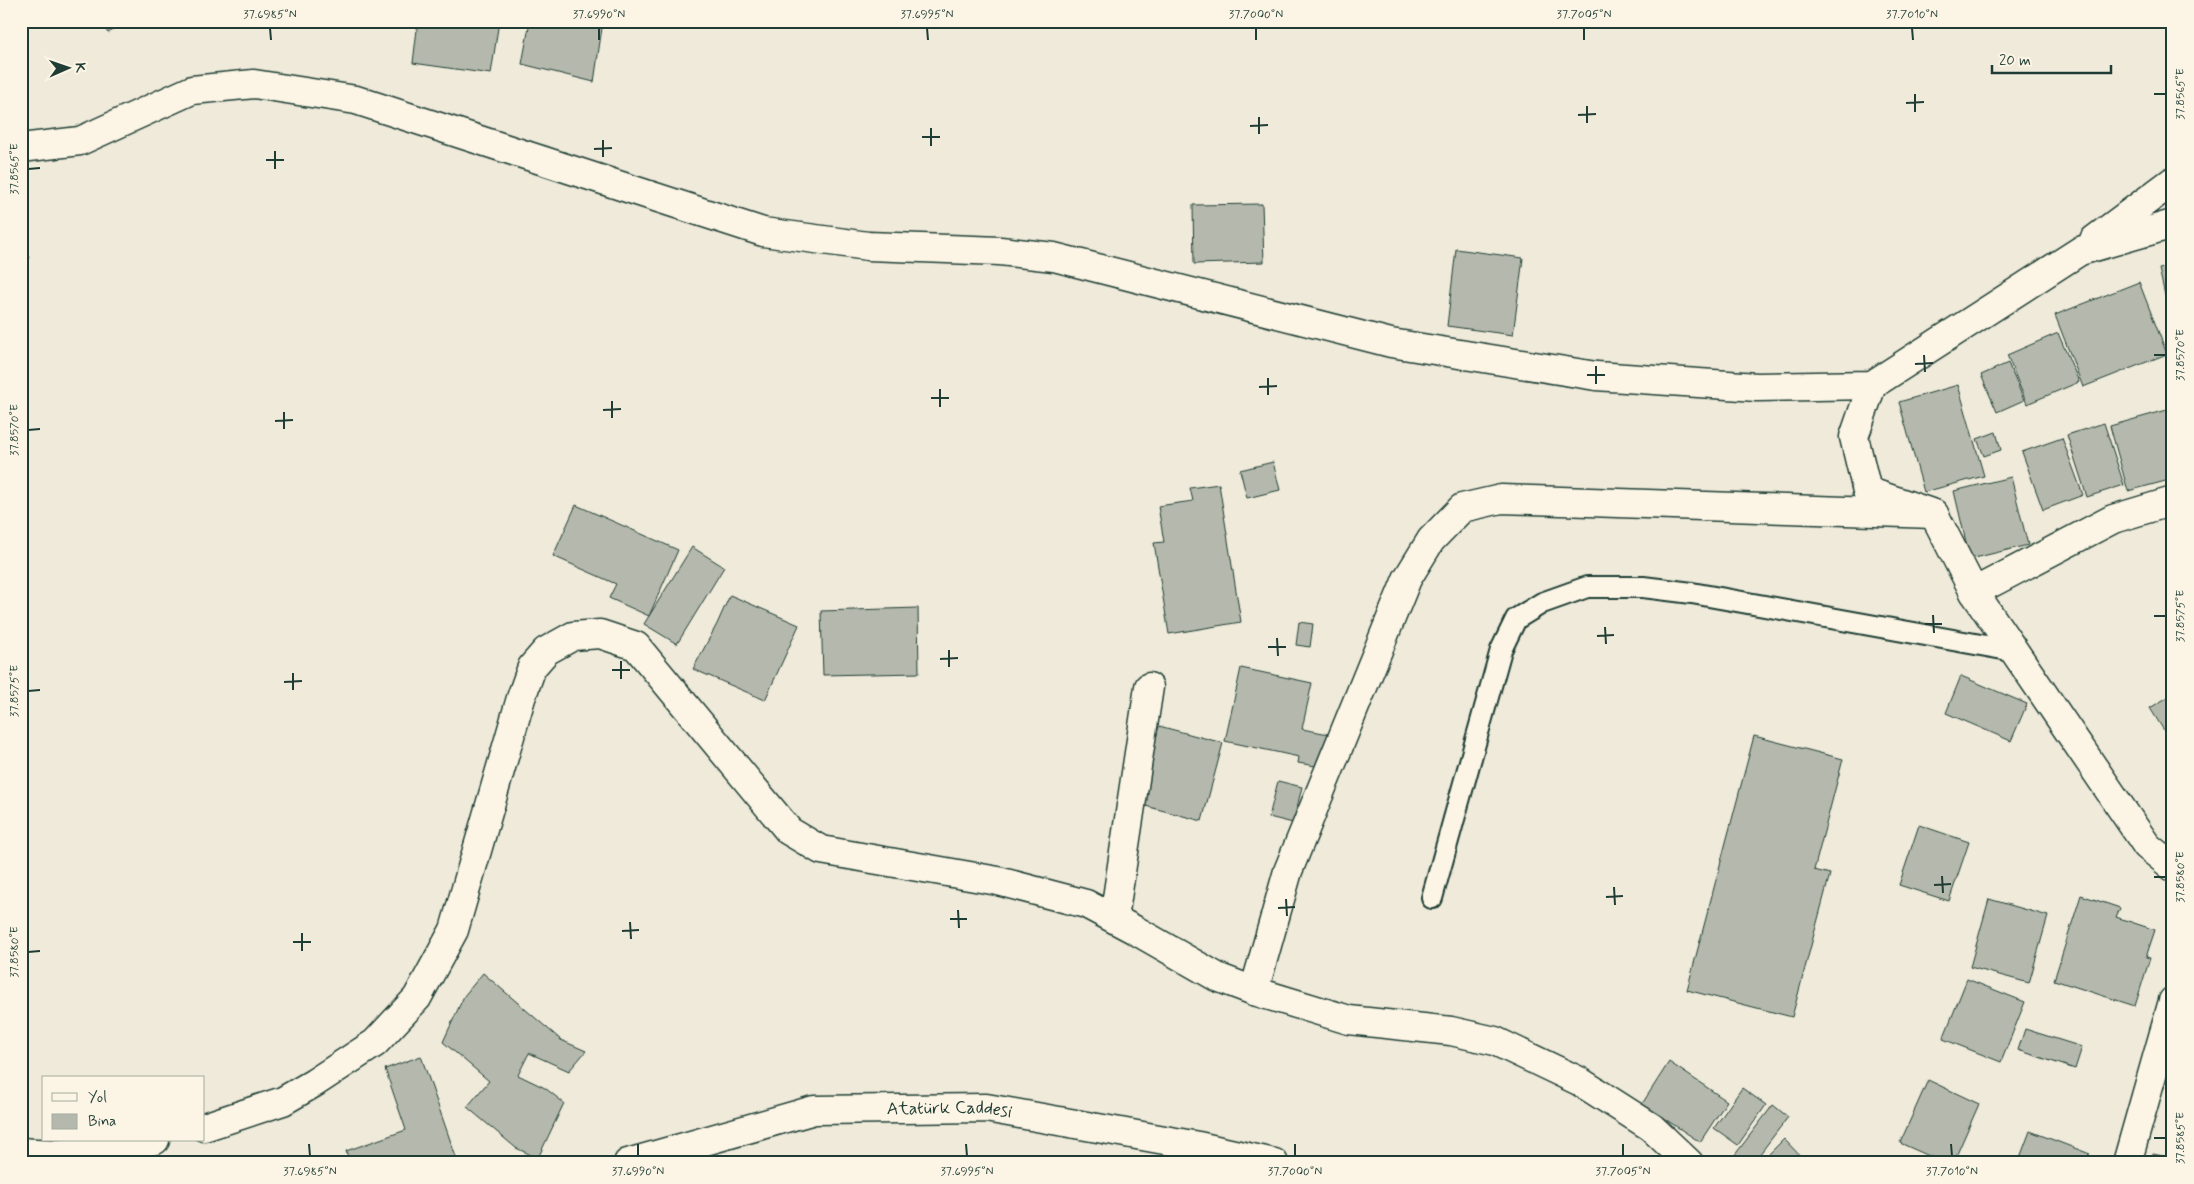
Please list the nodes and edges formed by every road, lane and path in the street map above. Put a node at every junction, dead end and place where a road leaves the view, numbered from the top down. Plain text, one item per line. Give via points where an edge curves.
1 (21, 148) edge
2 (2173, 181) edge
3 (2173, 224) edge
4 (2080, 251) junction
5 (1872, 385) junction
6 (2173, 501) edge
7 (1934, 514) junction
8 (1974, 592) junction
9 (2014, 651) junction
10 (1149, 687) dead end
11 (2173, 867) edge
12 (1432, 898) dead end
13 (1114, 918) junction
14 (1254, 991) junction
15 (2173, 1001) edge
16 (205, 1127) edge
17 (147, 1142) edge
18 (37, 1157) edge
19 (628, 1163) edge
20 (1274, 1163) edge
21 (1689, 1163) edge
22 (2127, 1163) edge

1 - 5 street via 80,141 192,90 254,84 356,100 764,232 868,246 1000,251 1054,257 1391,343 1596,376 1757,386
2 - 4 street
3 - 4 street
4 - 5 street
5 - 7 street via 1854,437 1867,491
6 - 8 street via 2113,519
7 - 8 street
7 - 14 street via 1501,499 1462,508 1431,540 1407,579 1288,871
8 - 9 street
9 - 11 street via 2147,846
9 - 12 lane via 1643,587 1586,587 1542,603 1516,619 1501,650
10 - 13 street
13 - 14 street via 1216,977
13 - 16 street via 1086,904 998,881 820,850 789,831 636,646 600,634 573,636 546,651 532,667 454,930 417,998 375,1043 314,1083 283,1101
14 - 21 street via 1349,1020 1451,1031 1495,1041 1579,1081 1651,1127
15 - 22 street
17 - 18 street
19 - 20 street, Atatürk Caddesi via 814,1110 986,1108

